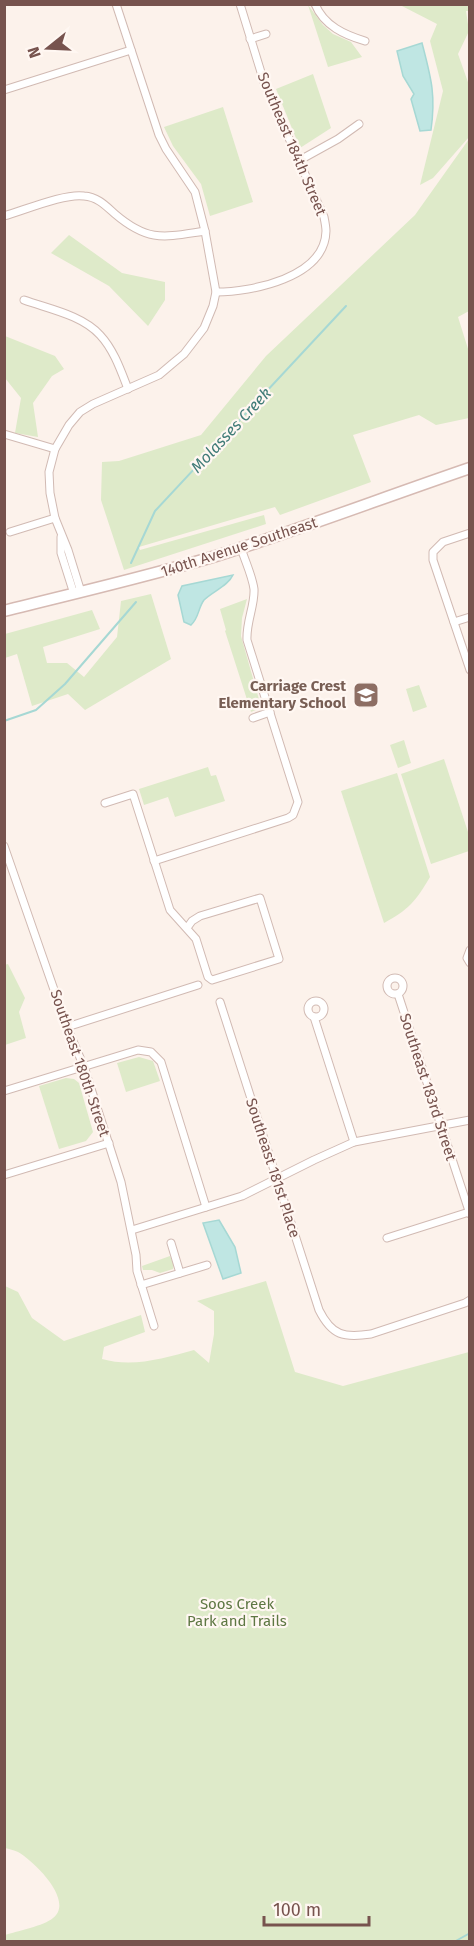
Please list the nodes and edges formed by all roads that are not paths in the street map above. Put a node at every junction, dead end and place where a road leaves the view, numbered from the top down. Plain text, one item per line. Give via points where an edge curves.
1 (116, 4) edge
2 (240, 4) edge
3 (315, 4) edge
4 (266, 34) dead end
5 (250, 39) junction
6 (365, 41) dead end
7 (131, 50) junction
8 (4, 90) edge
9 (359, 124) dead end
10 (300, 160) junction
11 (4, 216) edge
12 (205, 231) junction
13 (216, 292) junction
14 (24, 300) dead end
15 (128, 389) junction
16 (4, 434) edge
17 (55, 449) junction
18 (470, 468) edge
19 (55, 518) junction
20 (10, 532) dead end
21 (470, 533) edge
22 (241, 548) junction
23 (77, 593) junction
24 (4, 611) edge
25 (470, 617) edge
26 (454, 622) junction
27 (470, 670) edge
28 (270, 712) junction
29 (253, 718) dead end
30 (105, 803) dead end
31 (4, 846) edge
32 (154, 861) junction
33 (187, 928) junction
34 (470, 950) edge
35 (470, 963) edge
36 (198, 985) dead end
37 (398, 994) dead end
38 (220, 1002) dead end
39 (314, 1017) dead end
40 (67, 1027) junction
41 (84, 1067) junction
42 (4, 1091) edge
43 (470, 1120) edge
44 (442, 1126) junction
45 (354, 1142) junction
46 (109, 1143) junction
47 (4, 1175) edge
48 (277, 1178) junction
49 (206, 1207) junction
50 (469, 1213) edge
51 (132, 1230) junction
52 (387, 1238) dead end
53 (171, 1243) dead end
54 (207, 1265) dead end
55 (180, 1273) junction
56 (141, 1285) junction
57 (470, 1300) edge
58 (154, 1326) dead end

1 - 7 street
2 - 5 street, Southeast 184th Street
3 - 6 street via 328,23 343,34
4 - 5 street
5 - 10 street, Southeast 184th Street via 264,82
7 - 8 street
7 - 12 street via 159,135 195,192
9 - 10 street
10 - 13 street, Southeast 184th Street via 324,217 326,232 321,249 295,275 240,292
11 - 12 street via 84,195 97,199 125,222 150,235 165,237
12 - 13 street
13 - 15 street via 208,320 184,354 159,375
14 - 15 street via 87,323 117,361
15 - 17 street via 80,412
16 - 17 street
17 - 19 street via 49,472
18 - 22 main road, 140th Avenue Southeast
19 - 20 street
19 - 23 street via 69,550
21 - 26 street via 443,542 434,552 433,560
22 - 23 main road, 140th Avenue Southeast
22 - 28 street via 254,589 246,640
23 - 24 main road, 140th Avenue Southeast
25 - 26 street
26 - 27 street
28 - 29 street
28 - 32 street via 297,795 295,810 288,818
30 - 32 street via 133,794
31 - 40 street, Southeast 180th Street
32 - 33 street via 170,910
33 - 33 street via 196,939 212,980 279,959 260,898 200,916
34 - 35 street
36 - 40 street
37 - 44 street, Southeast 183rd Street
38 - 48 street, Southeast 181st Place
39 - 45 street
40 - 41 street, Southeast 180th Street
41 - 42 street
41 - 46 street, Southeast 180th Street
41 - 49 street via 138,1050 151,1052 161,1062
43 - 44 street
44 - 45 street
44 - 50 street, Southeast 183rd Street
45 - 48 street
46 - 47 street
46 - 51 street, Southeast 180th Street
48 - 49 street via 242,1196
48 - 57 street, Southeast 181st Place via 319,1310 333,1330 342,1335 371,1334
49 - 51 street
50 - 52 street
51 - 56 street, Southeast 180th Street
53 - 55 street
54 - 55 street
55 - 56 street
56 - 58 street, Southeast 180th Street

